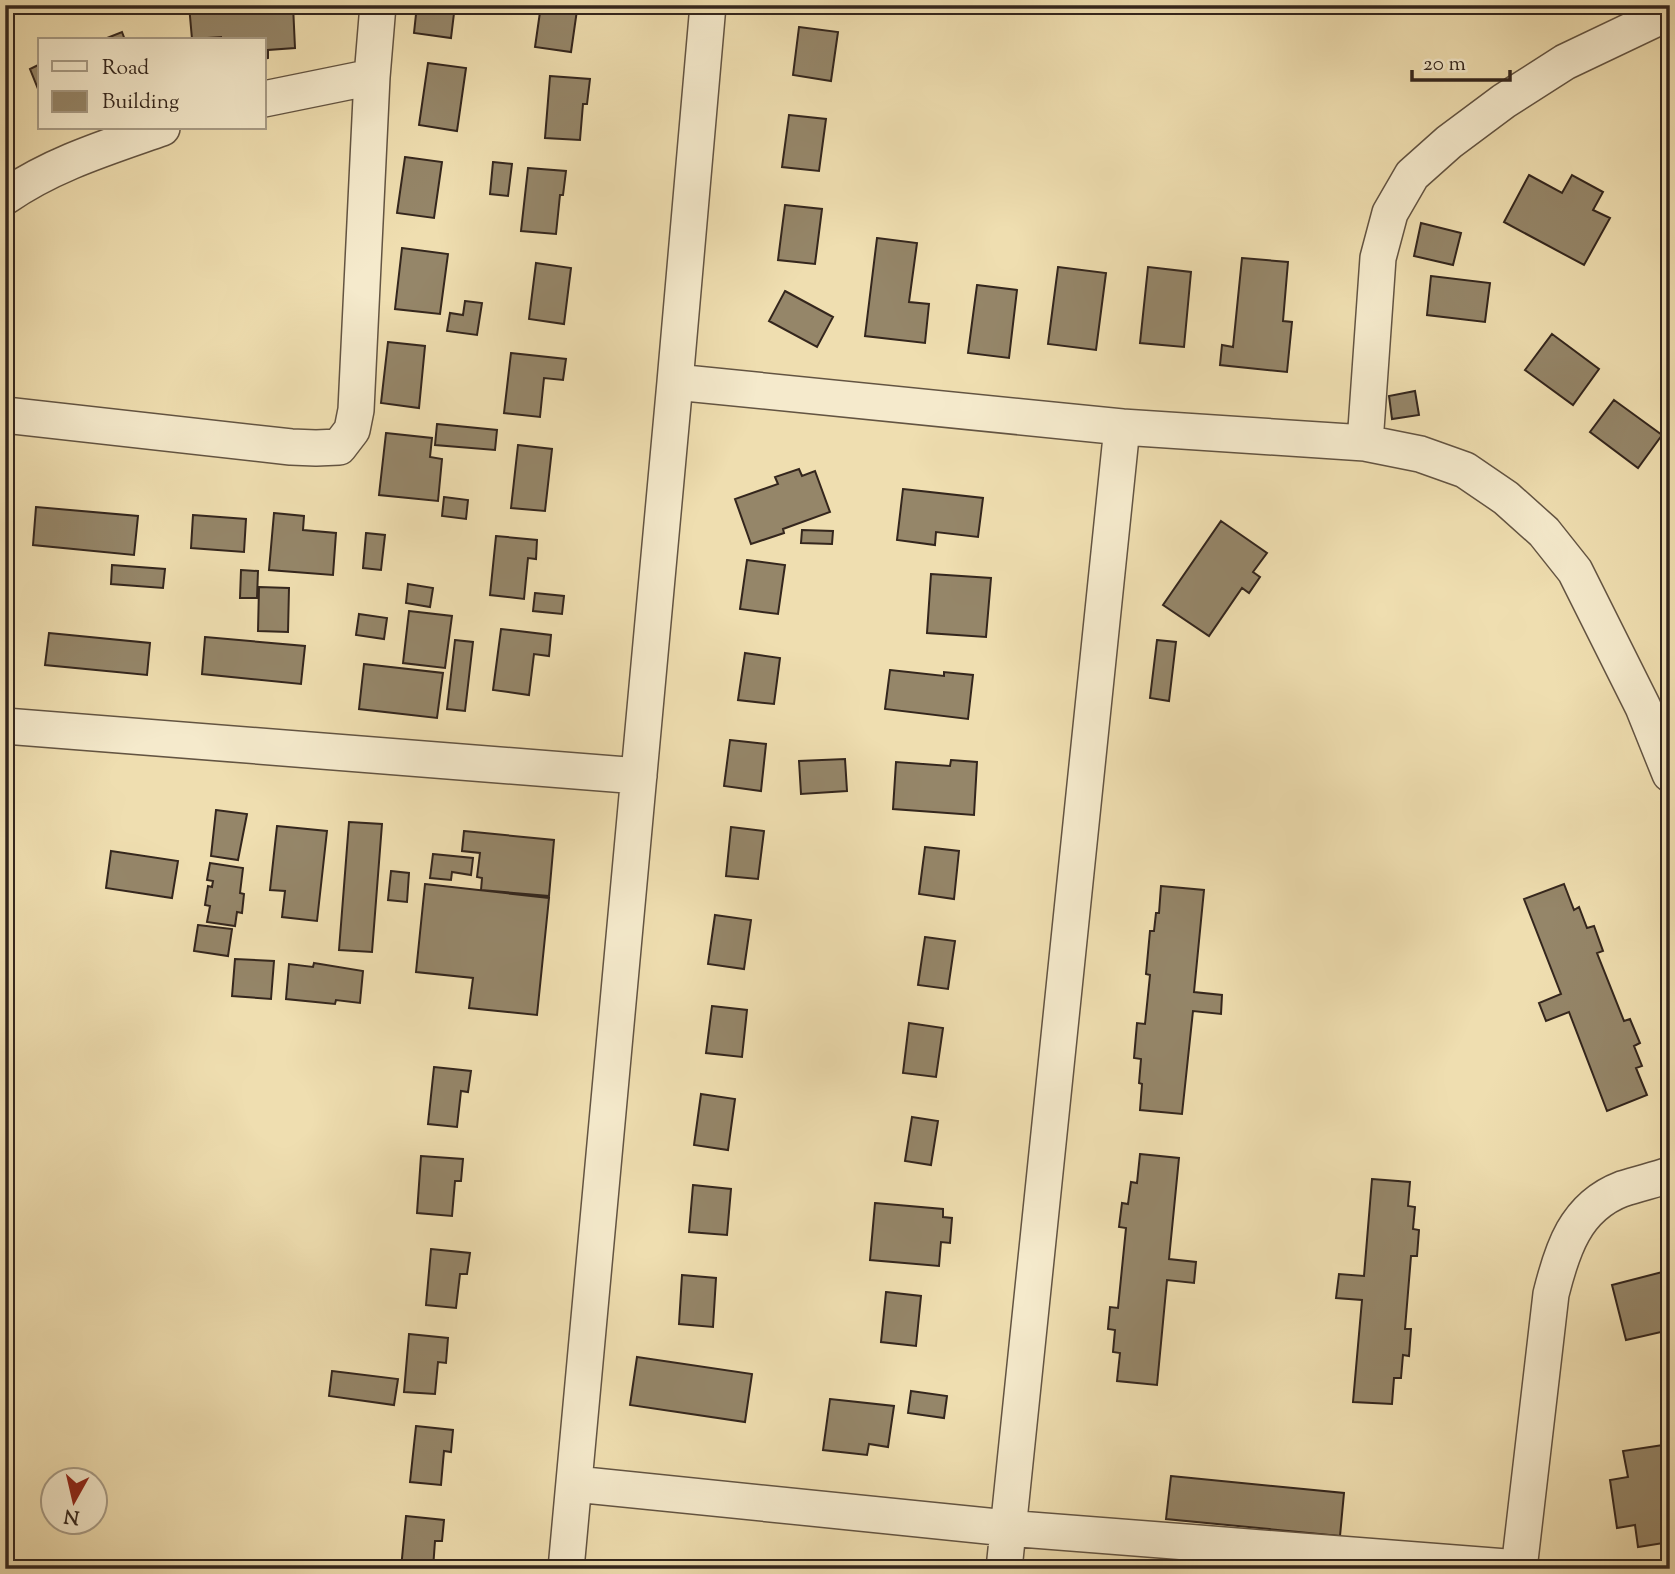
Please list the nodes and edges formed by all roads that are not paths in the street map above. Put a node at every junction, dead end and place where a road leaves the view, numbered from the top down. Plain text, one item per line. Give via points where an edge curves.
1 (378, 5) edge
2 (708, 5) edge
3 (1670, 12) edge
4 (372, 77) junction
5 (266, 99) edge
6 (156, 130) edge
7 (5, 197) edge
8 (676, 383) junction
9 (5, 415) edge
10 (1122, 427) junction
11 (1365, 443) junction
12 (5, 726) edge
13 (1670, 774) edge
14 (639, 776) junction
15 (1670, 1175) edge
16 (575, 1484) junction
17 (1007, 1528) junction
18 (1519, 1568) edge
19 (566, 1569) edge
20 (1004, 1569) edge

1 - 4 street
2 - 8 street
3 - 11 street via 1565,62 1504,101 1412,175 1390,213 1378,258
4 - 5 street
4 - 9 street via 356,410 352,430 339,447 291,447
6 - 7 street via 85,155
8 - 10 street
8 - 14 street
10 - 11 street
10 - 17 street
11 - 13 street via 1420,454 1465,470 1544,532 1575,571 1643,707
12 - 14 street
14 - 16 street
15 - 18 street via 1620,1190 1595,1205 1572,1230 1560,1257
16 - 17 street
16 - 19 street
17 - 18 street
17 - 20 street

